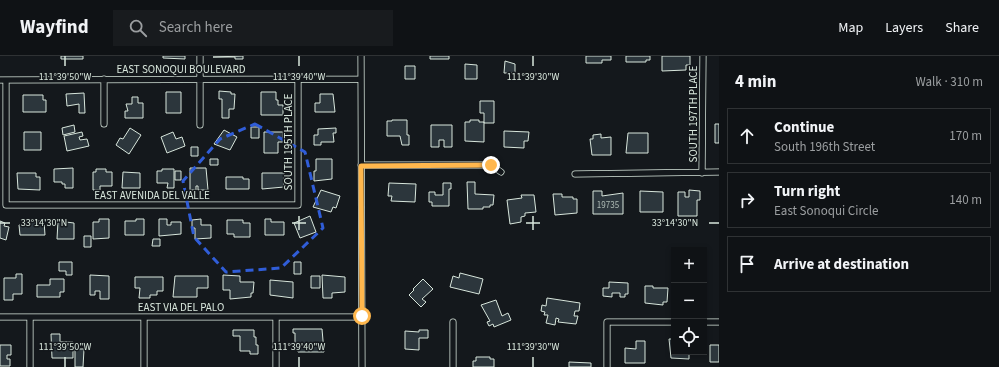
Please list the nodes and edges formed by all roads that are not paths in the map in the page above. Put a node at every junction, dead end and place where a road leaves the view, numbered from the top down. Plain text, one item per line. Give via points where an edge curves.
1 (200, 56) edge
2 (361, 56) edge
3 (703, 56) edge
4 (104, 79) junction
5 (200, 79) junction
6 (298, 79) junction
7 (3, 80) edge
8 (361, 80) junction
9 (104, 124) dead end
10 (200, 125) dead end
11 (361, 166) junction
12 (501, 172) dead end
13 (719, 172) edge
14 (702, 173) junction
15 (575, 174) dead end
16 (298, 205) joint
17 (362, 316) junction
18 (0, 317) edge
19 (30, 317) junction
20 (144, 317) junction
21 (276, 317) junction
22 (453, 322) dead end
23 (671, 322) edge
24 (707, 322) edge
25 (719, 322) edge
26 (30, 367) edge
27 (144, 367) edge
28 (276, 367) edge
29 (362, 367) edge
30 (453, 367) edge
31 (607, 367) edge

1 - 5 street
2 - 8 street
3 - 14 street, SOUTH 197TH PLACE
4 - 5 street, EAST SONOQUI BOULEVARD
4 - 7 street, EAST SONOQUI BOULEVARD
4 - 9 street
5 - 6 street, EAST SONOQUI BOULEVARD
5 - 10 street
6 - 8 street, EAST SONOQUI BOULEVARD
6 - 16 street, SOUTH 195TH PLACE
7 - 16 street, EAST AVENIDA DEL VALLE via 6,205
8 - 11 street
11 - 12 street via 491,165
11 - 17 street
13 - 14 street
14 - 15 street
17 - 21 street, EAST VIA DEL PALO
17 - 29 street
18 - 19 street, EAST VIA DEL PALO
19 - 20 street, EAST VIA DEL PALO
19 - 26 street
20 - 21 street, EAST VIA DEL PALO
20 - 27 street
21 - 28 street
22 - 30 street
23 - 31 street via 607,322
24 - 25 street

